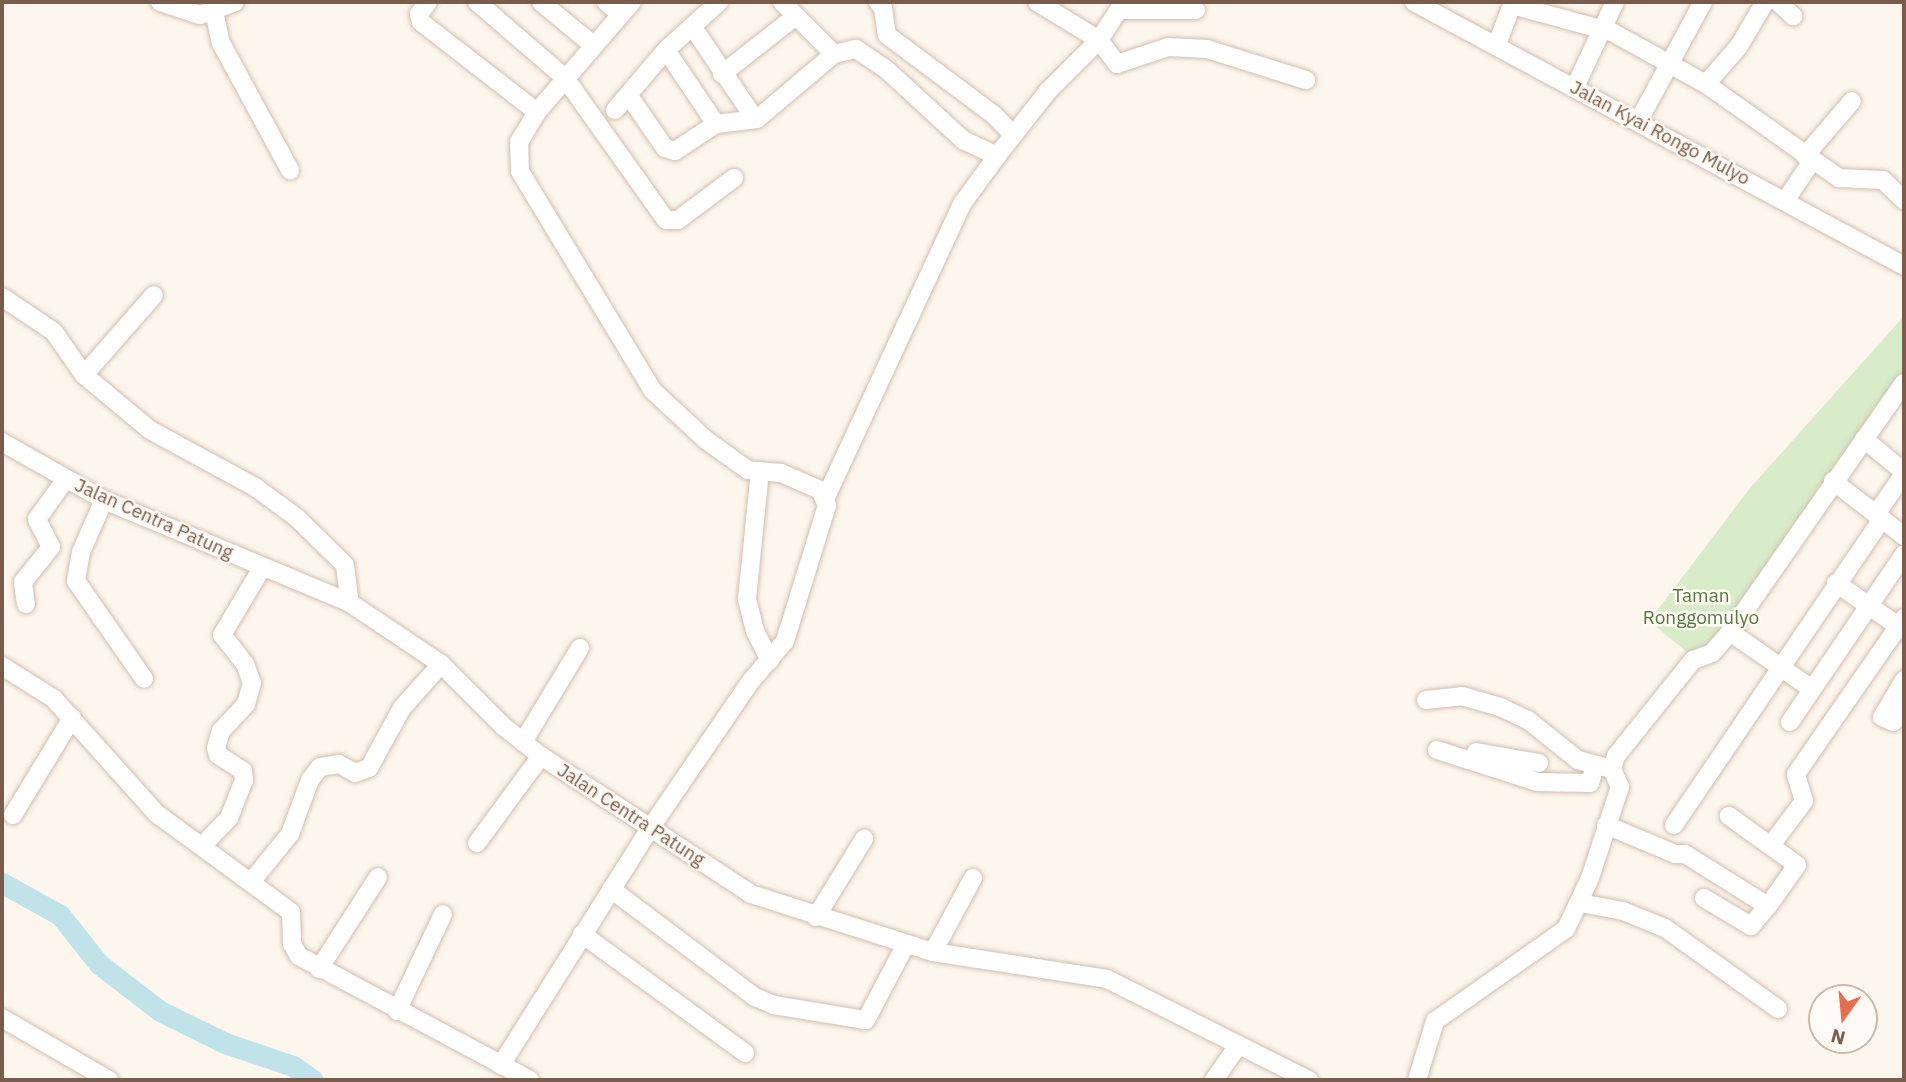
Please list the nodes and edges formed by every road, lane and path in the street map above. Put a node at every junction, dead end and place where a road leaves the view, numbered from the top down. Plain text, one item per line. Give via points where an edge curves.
1 (160, 2) edge
2 (235, 2) edge
3 (428, 2) edge
4 (478, 2) edge
5 (541, 2) edge
6 (606, 2) edge
7 (719, 2) edge
8 (782, 2) edge
9 (1037, 2) edge
10 (1414, 2) edge
11 (1615, 2) edge
12 (1703, 2) edge
13 (1765, 2) edge
14 (1778, 2) edge
15 (883, 4) edge
16 (1123, 6) edge
17 (627, 8) edge
18 (1196, 10) dead end
19 (214, 11) junction
20 (796, 16) junction
21 (1793, 16) dead end
22 (692, 26) junction
23 (1604, 29) junction
24 (1099, 40) junction
25 (1497, 44) junction
26 (593, 45) junction
27 (666, 50) junction
28 (834, 54) junction
29 (1672, 63) junction
30 (722, 74) junction
31 (565, 78) junction
32 (1306, 80) dead end
33 (1706, 84) junction
34 (1575, 87) junction
35 (629, 96) junction
36 (1852, 101) dead end
37 (615, 110) dead end
38 (537, 112) junction
39 (755, 119) junction
40 (1638, 122) junction
41 (716, 124) junction
42 (1013, 135) junction
43 (997, 156) junction
44 (1808, 158) junction
45 (290, 170) dead end
46 (734, 178) dead end
47 (1904, 200) edge
48 (1785, 201) junction
49 (1904, 266) edge
50 (154, 295) dead end
51 (2, 297) edge
52 (84, 375) junction
53 (1904, 383) edge
54 (1864, 439) junction
55 (2, 442) edge
56 (760, 471) junction
57 (1904, 473) edge
58 (66, 480) junction
59 (1833, 481) junction
60 (826, 497) junction
61 (104, 500) junction
62 (1879, 516) junction
63 (1904, 536) edge
64 (1904, 554) edge
65 (262, 568) junction
66 (1836, 583) junction
67 (350, 603) junction
68 (26, 604) dead end
69 (1867, 606) junction
70 (1902, 624) edge
71 (1730, 632) junction
72 (580, 648) dead end
73 (770, 660) junction
74 (441, 664) junction
75 (2, 666) edge
76 (1780, 668) junction
77 (144, 679) dead end
78 (1904, 680) edge
79 (1812, 689) junction
80 (1426, 700) dead end
81 (1904, 710) edge
82 (72, 719) junction
83 (1790, 722) dead end
84 (523, 742) junction
85 (1437, 750) dead end
86 (1476, 752) dead end
87 (541, 756) junction
88 (1539, 763) dead end
89 (1603, 767) junction
90 (13, 815) dead end
91 (1729, 816) dead end
92 (1606, 825) junction
93 (1674, 825) dead end
94 (651, 827) junction
95 (864, 839) dead end
96 (477, 844) dead end
97 (1771, 845) junction
98 (202, 846) junction
99 (377, 877) dead end
100 (973, 878) dead end
101 (251, 883) junction
102 (611, 889) junction
103 (1704, 898) dead end
104 (1580, 903) junction
105 (1768, 906) junction
106 (443, 914) dead end
107 (816, 917) junction
108 (582, 934) junction
109 (906, 944) junction
110 (933, 952) junction
111 (319, 969) junction
112 (1778, 1009) dead end
113 (397, 1012) junction
114 (2, 1018) edge
115 (1237, 1047) junction
116 (745, 1053) dead end
117 (500, 1065) junction
118 (109, 1080) edge
119 (530, 1080) edge
120 (1214, 1080) edge
121 (1309, 1080) edge
122 (1417, 1080) edge

1 - 19 street via 190,15
2 - 19 street
3 - 38 street via 419,14 421,22
4 - 31 street
5 - 26 street
6 - 17 street
7 - 22 street
8 - 20 street
9 - 24 street
10 - 25 street, Jalan Kyai Rongo Mulyo
11 - 23 street
12 - 29 street
13 - 33 street via 1739,46
14 - 21 street
15 - 42 street via 887,35 994,115
16 - 18 street
16 - 24 street
17 - 26 street
19 - 45 street via 221,43
20 - 28 street
20 - 30 street
22 - 27 street
22 - 30 street
23 - 25 street via 1516,6 1510,10
23 - 29 street
23 - 34 street
24 - 32 street via 1118,64 1168,47 1207,49
24 - 42 street via 1048,91
25 - 34 street, Jalan Kyai Rongo Mulyo
26 - 31 street
27 - 35 street
27 - 41 street
28 - 39 street
28 - 43 street via 856,49 865,53 943,125 983,152
29 - 33 street
29 - 40 street
30 - 39 street
31 - 38 street
31 - 46 street via 667,221 678,220
33 - 44 street
34 - 40 street, Jalan Kyai Rongo Mulyo
35 - 37 street
35 - 41 street via 668,151
36 - 44 street
38 - 56 street via 519,142 520,171 653,391 706,440 748,470
39 - 41 street
40 - 48 street, Jalan Kyai Rongo Mulyo
42 - 43 street
43 - 60 street via 962,204
44 - 47 street via 1850,181 1884,180
44 - 48 street
48 - 49 street, Jalan Kyai Rongo Mulyo
50 - 52 street
51 - 52 street via 54,332
52 - 67 street via 150,430 255,487 297,519 345,565
53 - 54 street
54 - 57 street
54 - 59 street
55 - 58 street, Jalan Centra Patung
56 - 60 street via 781,472
56 - 73 street via 747,599 755,631
57 - 62 street
58 - 61 street, Jalan Centra Patung
58 - 68 street via 37,519 51,547 23,582
59 - 62 street
59 - 71 street
60 - 73 street via 785,641
61 - 65 street, Jalan Centra Patung
61 - 77 street via 81,552 76,581
62 - 63 street
62 - 66 street
64 - 69 street
65 - 67 street, Jalan Centra Patung
65 - 98 street via 222,635 245,664 252,683 246,704 221,732 216,748 218,755 243,771 244,780 229,818
66 - 69 street
66 - 76 street
67 - 74 street, Jalan Centra Patung
69 - 70 street
69 - 79 street
70 - 97 street via 1796,774 1804,801
71 - 76 street
71 - 89 street via 1712,653 1693,660 1675,679
72 - 84 street
73 - 94 street
74 - 84 street, Jalan Centra Patung
74 - 101 street via 402,708 369,768 355,773 339,764 320,767 310,780 290,834
75 - 82 street via 45,692
76 - 79 street
76 - 93 street
78 - 81 street via 1882,717 1893,722
79 - 83 street
80 - 89 street via 1462,696 1500,707 1528,720 1556,747
82 - 90 street
82 - 98 street via 133,790
84 - 87 street, Jalan Centra Patung
85 - 89 street via 1537,782 1590,783
86 - 88 street
87 - 94 street, Jalan Centra Patung
87 - 96 street
89 - 92 street via 1620,787
91 - 97 street
92 - 104 street
92 - 105 street via 1685,854
94 - 102 street
94 - 107 street, Jalan Centra Patung via 751,894
95 - 107 street
97 - 105 street via 1797,865
98 - 101 street
99 - 111 street
100 - 110 street
101 - 111 street via 291,912 293,948
102 - 108 street
102 - 109 street via 755,997 784,1007 866,1020
103 - 105 street via 1751,926
104 - 112 street via 1623,911 1665,928
104 - 122 street via 1557,937 1435,1021
106 - 113 street
107 - 109 street, Jalan Centra Patung
108 - 116 street
108 - 117 street
109 - 110 street, Jalan Centra Patung
110 - 115 street, Jalan Centra Patung via 1107,979 1132,988
111 - 113 street
113 - 117 street
114 - 118 street
115 - 120 street
115 - 121 street, Jalan Centra Patung
117 - 119 street

